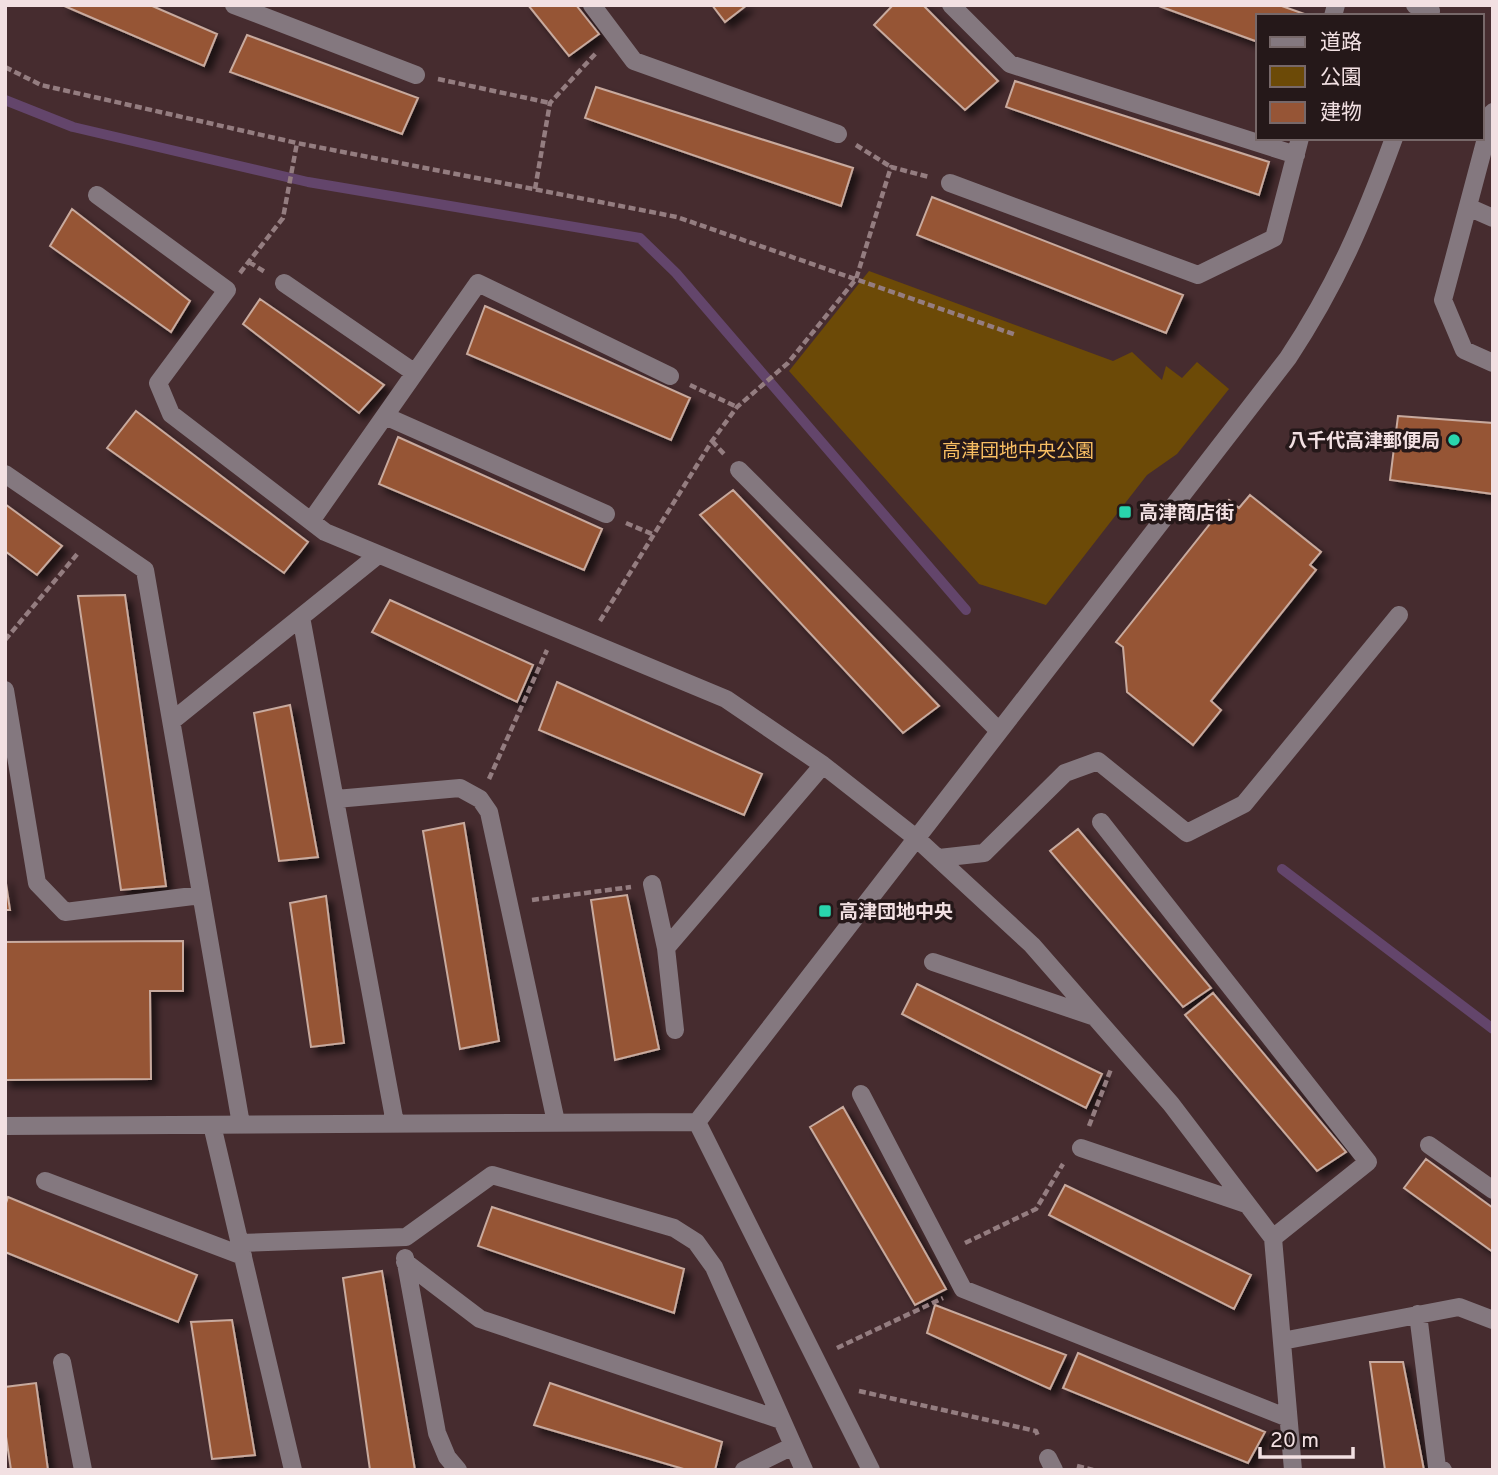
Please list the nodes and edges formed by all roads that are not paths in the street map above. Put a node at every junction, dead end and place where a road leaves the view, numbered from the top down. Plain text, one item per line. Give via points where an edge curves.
1 (234, 5) edge
2 (592, 5) edge
3 (951, 5) edge
4 (273, 12) edge
5 (416, 75) road end
6 (1493, 112) edge
7 (838, 135) road end
8 (1256, 135) edge
9 (1274, 140) edge
10 (1393, 140) edge
11 (1298, 147) edge
12 (950, 183) road end
13 (97, 195) dead end
14 (1468, 206) junction
15 (1493, 218) edge
16 (284, 283) dead end
17 (1493, 362) edge
18 (415, 373) junction
19 (670, 376) road end
20 (385, 416) junction
21 (739, 470) dead end
22 (5, 474) edge
23 (606, 514) dead end
24 (311, 521) junction
25 (378, 555) junction
26 (1399, 615) dead end
27 (300, 617) junction
28 (5, 690) edge
29 (172, 721) junction
30 (999, 731) junction
31 (823, 765) junction
32 (336, 799) junction
33 (1101, 822) dead end
34 (916, 838) junction
35 (939, 859) junction
36 (652, 884) road end
37 (201, 895) junction
38 (666, 948) junction
39 (933, 962) dead end
40 (1095, 1017) junction
41 (675, 1030) dead end
42 (860, 1094) dead end
43 (556, 1122) junction
44 (697, 1122) junction
45 (396, 1123) junction
46 (241, 1124) junction
47 (212, 1125) junction
48 (5, 1126) edge
49 (1429, 1145) dead end
50 (1081, 1148) road end
51 (45, 1181) dead end
52 (1493, 1190) edge
53 (1246, 1204) junction
54 (406, 1237) junction
55 (1273, 1238) junction
56 (241, 1249) junction
57 (405, 1262) junction
58 (1418, 1314) junction
59 (1493, 1320) edge
60 (1282, 1341) junction
61 (62, 1362) dead end
62 (1289, 1418) junction
63 (781, 1420) junction
64 (793, 1446) junction
65 (83, 1470) edge
66 (293, 1470) edge
67 (458, 1470) edge
68 (744, 1470) edge
69 (804, 1470) edge
70 (871, 1470) edge
71 (1293, 1470) edge
72 (1443, 1470) edge

1 - 4 street
2 - 7 street via 634,61
3 - 8 street via 1010,64
4 - 5 street
6 - 14 street
9 - 11 street
10 - 30 street via 1331,292 1259,398
11 - 12 street via 1274,238 1198,275
13 - 24 street via 227,290 158,383 171,414
14 - 15 street
14 - 17 street via 1443,300 1464,350
16 - 18 street
18 - 19 street via 478,283
18 - 20 street
20 - 23 street
20 - 24 street
21 - 30 street
22 - 29 street via 145,570
24 - 25 street
25 - 27 street
25 - 31 street via 726,699
26 - 35 street via 1244,804 1187,833 1098,761 1065,773 984,853
27 - 29 street
27 - 32 street
28 - 37 street via 37,883 65,912
29 - 37 street
30 - 34 street
31 - 34 street
31 - 38 street
32 - 43 street via 460,788 480,799 489,812
32 - 45 street
33 - 55 street via 1368,1162
34 - 35 street
34 - 44 street
35 - 40 street via 1032,945
36 - 38 street
37 - 46 street
38 - 41 street
39 - 40 street
40 - 53 street via 1171,1104
42 - 62 street via 963,1289
43 - 44 street
43 - 45 street
44 - 70 street
45 - 46 street
46 - 47 street
47 - 48 street
47 - 56 street
49 - 52 street
50 - 53 street
51 - 56 street
53 - 55 street
54 - 56 street
54 - 57 street
54 - 63 street via 492,1175 674,1228 696,1242 714,1267
55 - 60 street
56 - 66 street
57 - 63 street via 480,1319
57 - 67 street via 437,1433
58 - 59 street via 1459,1307
58 - 60 street
58 - 72 street via 1437,1467
60 - 62 street
61 - 65 street
62 - 71 street
63 - 64 street
64 - 68 street
64 - 69 street

